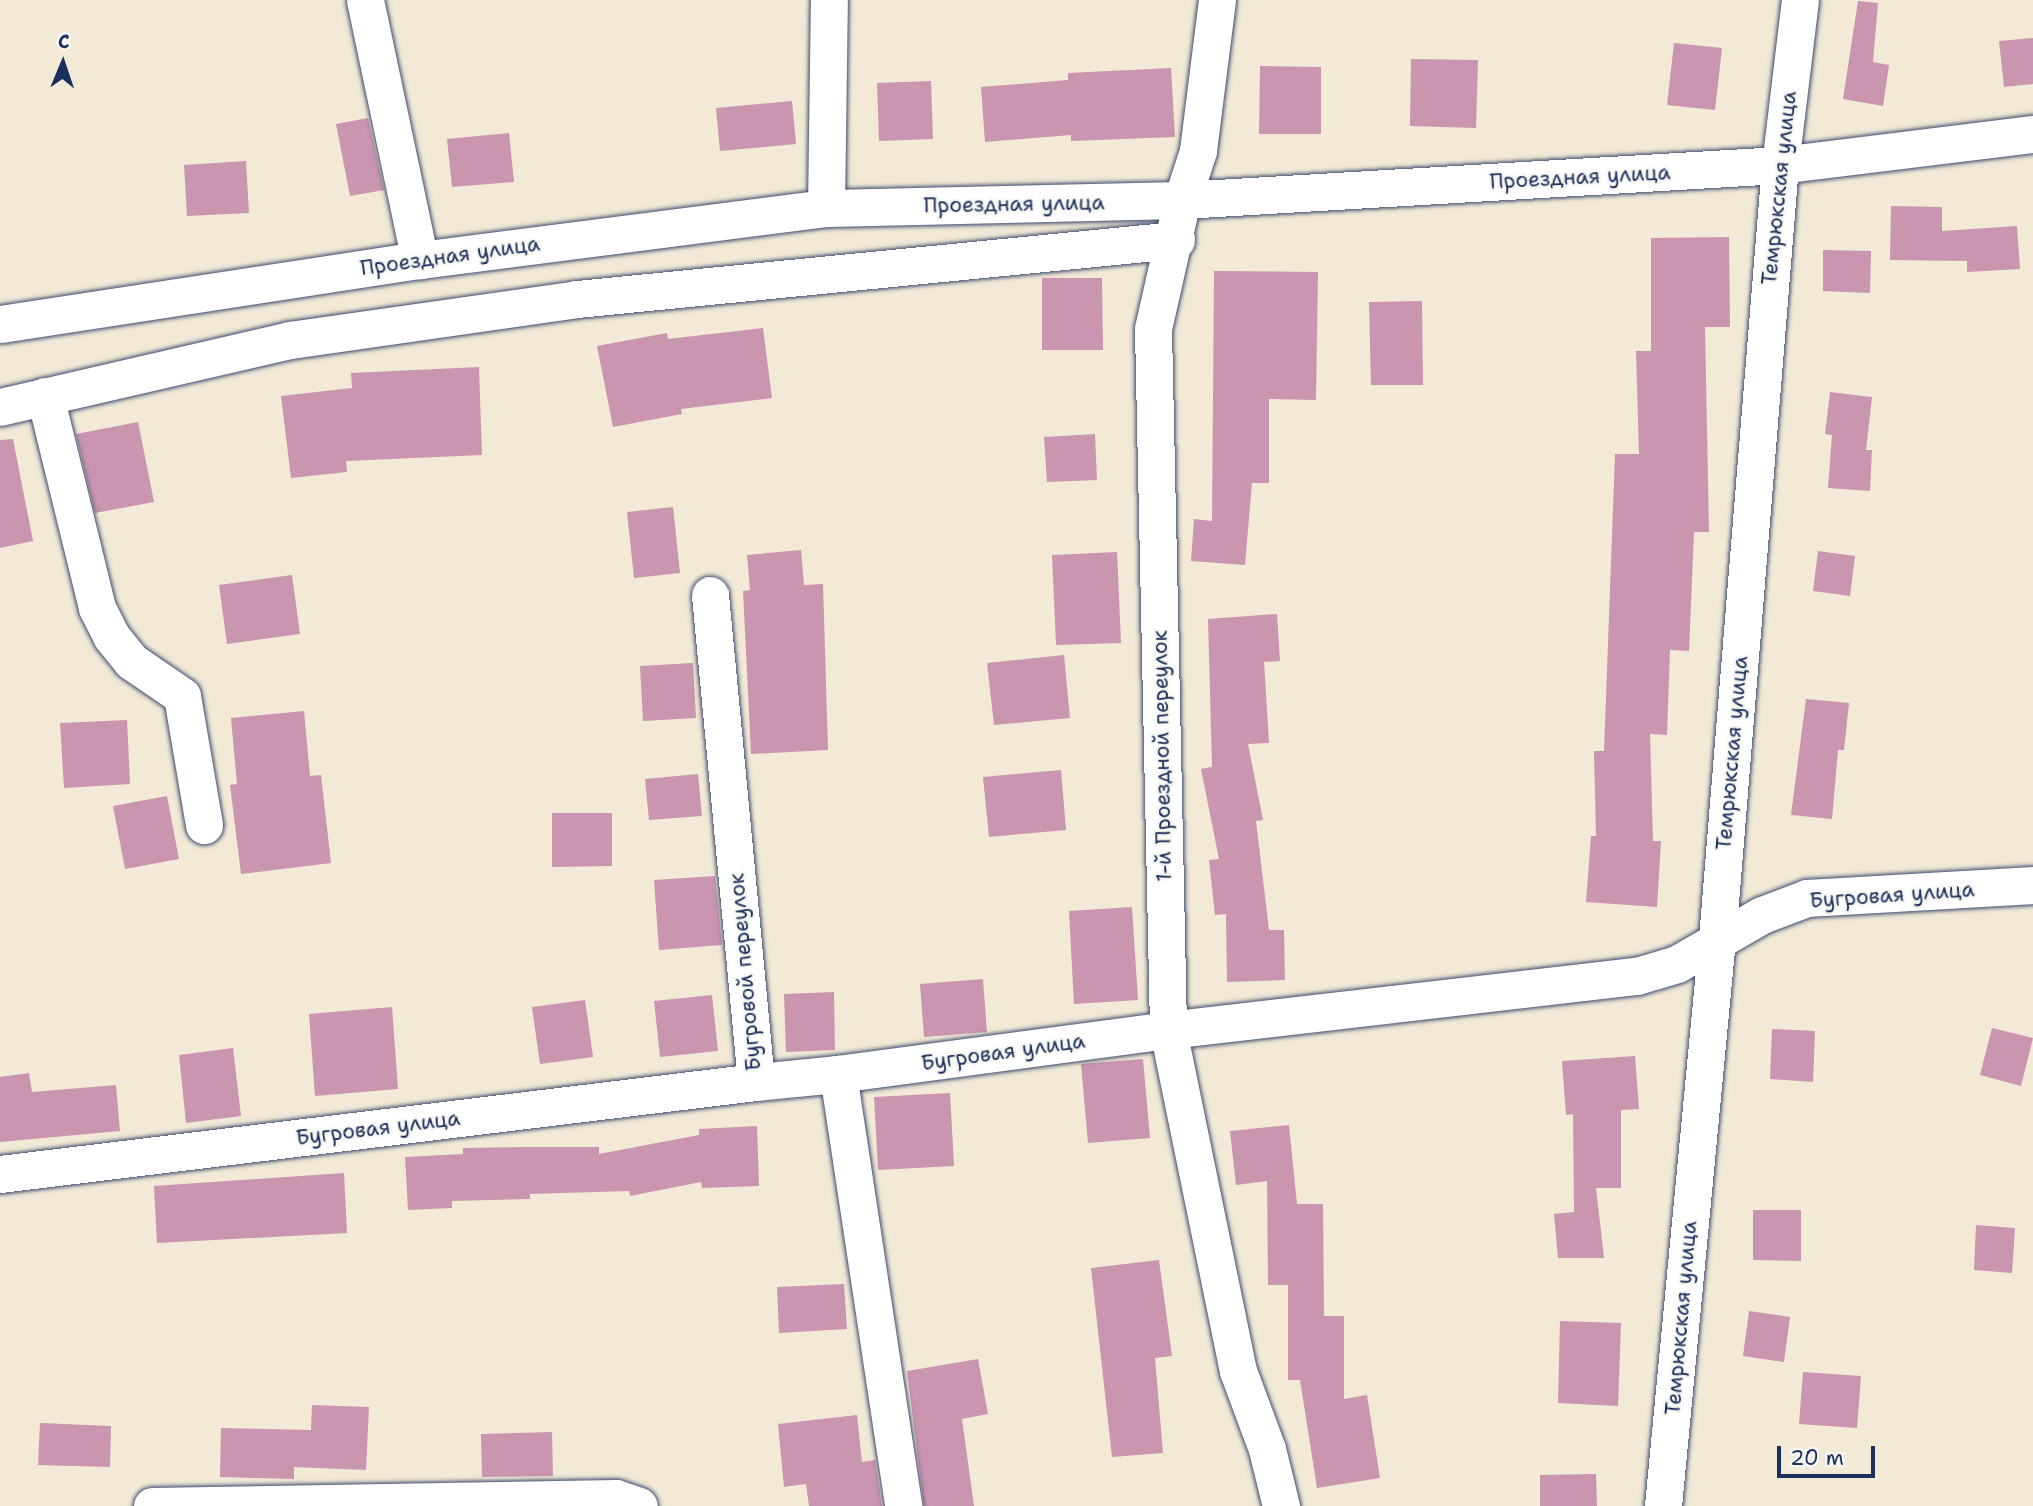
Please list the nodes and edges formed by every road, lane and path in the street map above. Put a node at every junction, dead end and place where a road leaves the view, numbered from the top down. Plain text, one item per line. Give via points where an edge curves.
1 (365, 0) edge
2 (829, 0) edge
3 (1217, 0) edge
4 (1800, 0) edge
5 (2033, 134) edge
6 (1780, 165) junction
7 (1182, 200) junction
8 (826, 208) junction
9 (1176, 240) junction
10 (420, 260) junction
11 (0, 324) edge
12 (45, 396) junction
13 (0, 408) edge
14 (710, 596) dead end
15 (204, 825) dead end
16 (2033, 885) edge
17 (1717, 939) junction
18 (1168, 1030) junction
19 (838, 1074) junction
20 (756, 1082) junction
21 (0, 1174) edge
22 (152, 1506) edge
23 (639, 1506) edge
24 (902, 1506) edge
25 (1281, 1506) edge
26 (1663, 1506) edge

1 - 10 street
2 - 8 street
3 - 7 street, 1-й Проездной переулок via 1198,151
4 - 6 street, Темрюкская улица
5 - 6 street, Проездная улица
6 - 7 street, Проездная улица
6 - 17 street, Темрюкская улица
7 - 8 street, Проездная улица
7 - 9 street, 1-й Проездной переулок
8 - 10 street, Проездная улица
9 - 12 street via 577,299 290,340
9 - 18 street, 1-й Проездной переулок via 1153,329
10 - 11 street, Проездная улица
12 - 13 street
12 - 15 street via 97,607 111,636 131,661 182,696
14 - 20 street, Бугровой переулок
16 - 17 street, Бугровая улица via 1807,898
17 - 18 street, Бугровая улица via 1677,964 1637,976
17 - 26 street, Темрюкская улица
18 - 19 street, Бугровая улица
18 - 25 street, 1-й Проездной переулок via 1238,1371 1267,1449
19 - 20 street, Бугровой переулок
19 - 24 street
20 - 21 street, Бугровая улица
22 - 23 street via 615,1498

